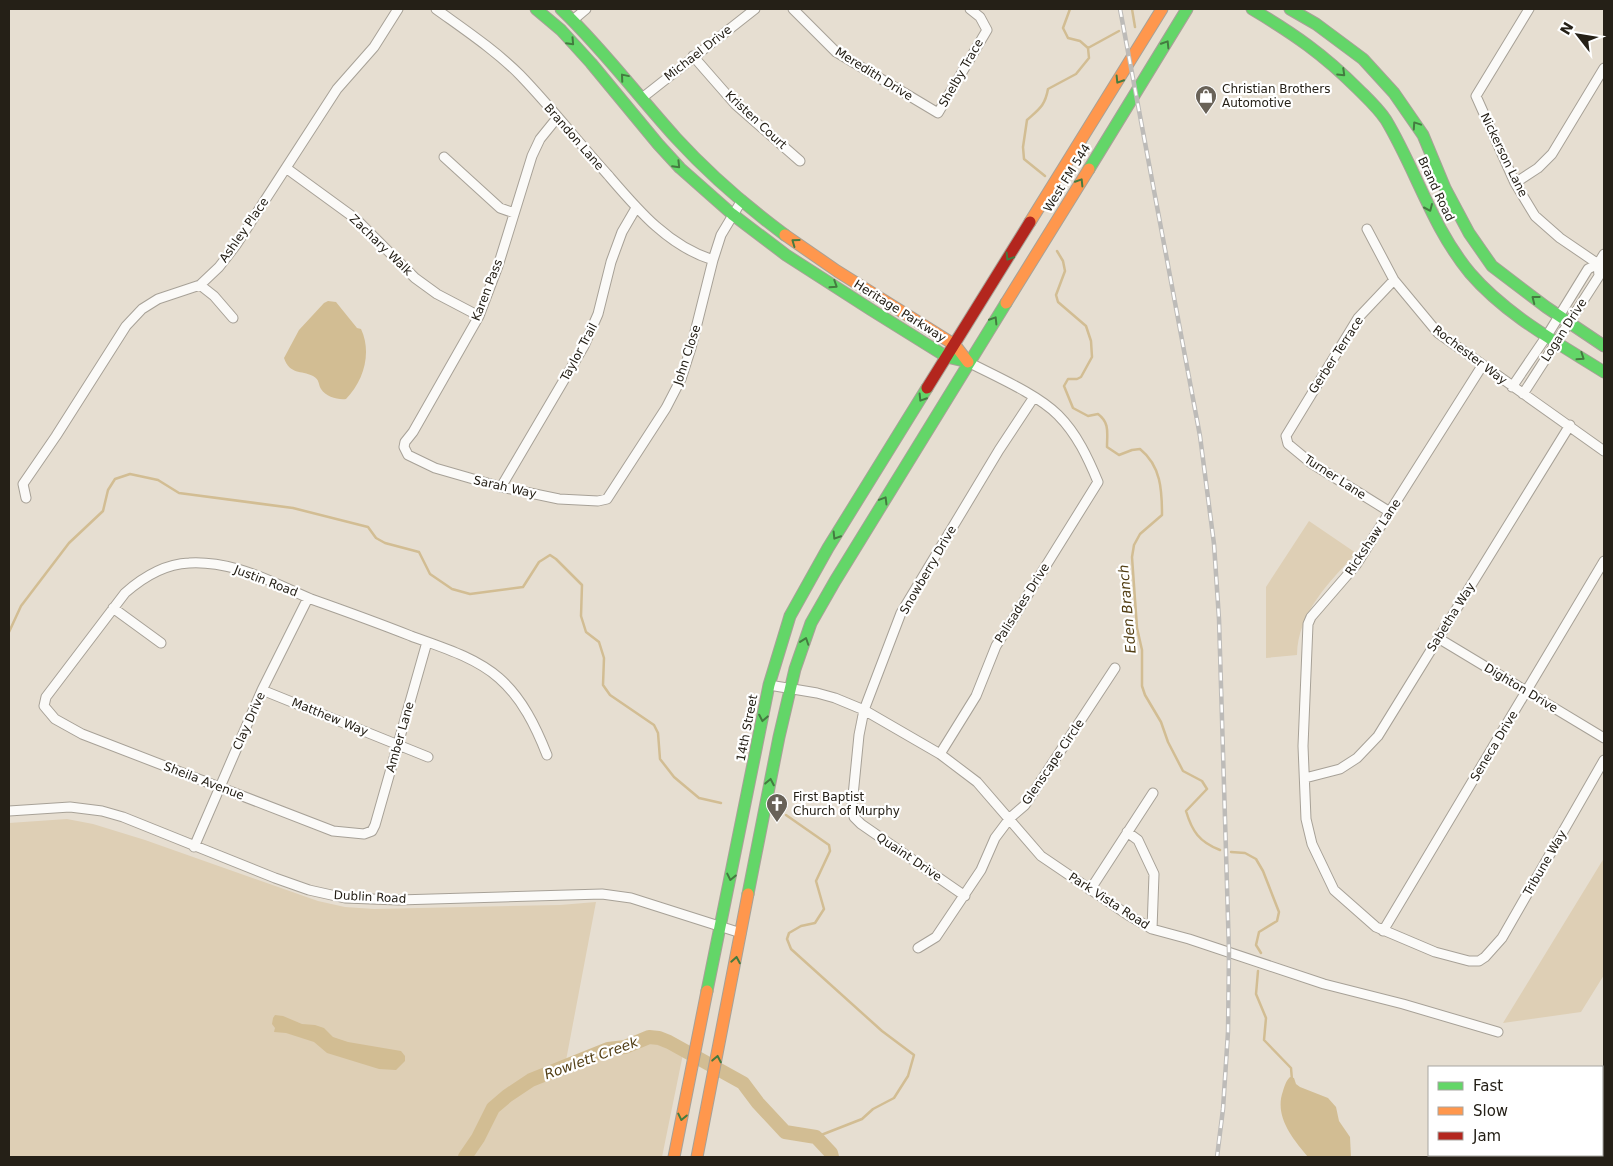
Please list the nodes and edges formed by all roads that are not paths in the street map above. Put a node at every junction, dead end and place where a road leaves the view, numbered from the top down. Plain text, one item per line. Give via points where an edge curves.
1 (398, 9) edge
2 (436, 9) edge
3 (536, 9) edge
4 (561, 9) edge
5 (586, 9) edge
6 (755, 9) edge
7 (794, 9) edge
8 (970, 9) edge
9 (1162, 9) edge
10 (1187, 9) edge
11 (1252, 9) edge
12 (1290, 9) edge
13 (1530, 9) edge
14 (573, 20) junction
15 (1316, 24) junction
16 (1305, 42) junction
17 (693, 56) junction
18 (1604, 68) edge
19 (642, 98) junction
20 (938, 113) joint
21 (556, 118) junction
22 (444, 157) dead end
23 (800, 161) dead end
24 (286, 168) junction
25 (1515, 183) junction
26 (742, 200) junction
27 (636, 208) junction
28 (514, 213) junction
29 (732, 214) junction
30 (1368, 229) dead end
31 (1604, 254) edge
32 (713, 260) junction
33 (820, 260) junction
34 (1601, 266) edge
35 (813, 272) junction
36 (1394, 280) junction
37 (200, 285) junction
38 (479, 316) junction
39 (233, 318) dead end
40 (1564, 319) junction
41 (1552, 338) junction
42 (955, 345) junction
43 (1604, 346) edge
44 (947, 357) junction
45 (968, 362) junction
46 (1482, 366) junction
47 (1604, 372) edge
48 (1512, 387) junction
49 (1523, 394) junction
50 (1034, 397) junction
51 (1570, 425) junction
52 (1286, 436) joint
53 (1604, 451) edge
54 (408, 455) joint
55 (501, 487) junction
56 (26, 498) dead end
57 (607, 499) joint
58 (1390, 512) junction
59 (1604, 561) edge
60 (308, 598) junction
61 (113, 608) junction
62 (1438, 638) junction
63 (426, 642) junction
64 (161, 643) dead end
65 (1116, 668) dead end
66 (769, 685) junction
67 (791, 688) junction
68 (262, 690) junction
69 (1526, 692) junction
70 (44, 706) joint
71 (864, 710) junction
72 (1604, 738) edge
73 (397, 744) junction
74 (940, 754) junction
75 (547, 755) dead end
76 (428, 757) dead end
77 (1604, 760) edge
78 (1305, 778) junction
79 (219, 787) junction
80 (1153, 793) dead end
81 (9, 811) edge
82 (854, 817) joint
83 (1010, 818) junction
84 (372, 831) joint
85 (1127, 832) junction
86 (194, 847) junction
87 (1090, 890) junction
88 (965, 896) junction
89 (720, 926) junction
90 (1152, 929) junction
91 (1383, 931) junction
92 (740, 932) junction
93 (918, 948) dead end
94 (1479, 961) joint
95 (1498, 1032) dead end
96 (1604, 1105) edge
97 (1604, 1119) edge
98 (674, 1157) edge
99 (697, 1157) edge

1 - 24 street, Ashley Place via 374,47 337,89
2 - 21 street, Brandon Lane via 486,45 518,74
3 -> 29 main road, Heritage Parkway via 591,63 674,162
4 - 14 main road, Heritage Parkway
5 - 14 street
6 - 17 street, Michael Drive
7 - 20 street, Meredith Drive via 836,52
8 - 20 street, Shelby Trace via 980,17 987,30
9 -> 42 main road, West FM 544
45 -> 10 main road, West FM 544
11 - 16 main road, Brand Road
12 - 15 main road, Brand Road
13 - 25 street, Nickerson Lane via 1476,96
19 -> 14 main road, Heritage Parkway
15 - 16 main road
40 -> 15 main road, Brand Road via 1492,266 1465,226 1423,135 1394,93 1363,59
16 -> 41 main road, Brand Road via 1338,69 1384,117 1450,248 1471,274 1490,294
17 - 19 street, Michael Drive
17 - 23 street, Kristen Court via 735,104
18 - 25 street via 1552,154
19 - 26 main road, Heritage Parkway via 694,156
21 - 27 street, Brandon Lane
21 - 28 street, Karen Pass via 532,156
22 - 28 street via 500,208
24 - 37 street, Ashley Place via 236,245
24 - 38 street, Zachary Walk via 356,219 416,278 437,294
25 - 34 street, Nickerson Lane via 1535,216
26 - 29 street, John Close
33 -> 26 main road, Heritage Parkway
27 - 32 street, Brandon Lane via 674,242 689,252
27 - 55 street, Taylor Trail via 622,232 598,314 584,346
28 - 38 street, Karen Pass
29 - 32 street, John Close
29 - 35 main road, Heritage Parkway
30 - 36 street, Rochester Way
31 - 34 street, Logan Drive
32 - 57 street, John Close via 681,380
33 - 35 main road
33 - 42 main road, Heritage Parkway
34 - 40 street, Logan Drive via 1598,276
35 -> 44 main road, Heritage Parkway
36 - 46 street, Rochester Way via 1438,333
36 - 52 street, Gerber Terrace via 1358,318
37 - 39 street
37 - 56 street, Ashley Place via 158,299 126,326 23,484
38 - 54 street, Karen Pass via 405,442
40 - 41 street, Logan Drive
40 - 43 main road, Brand Road
41 -> 47 main road, Brand Road
41 - 48 street, Logan Drive
41 - 49 street, Logan Drive
42 - 44 main road, 14th Street
42 - 45 main road, Heritage Parkway
44 - 45 main road, Heritage Parkway
44 -> 66 main road, 14th Street via 802,592 790,616
45 - 50 street
67 -> 45 main road via 811,623
46 - 48 street, Rochester Way
46 - 58 street, Rickshaw Lane
48 - 49 street, Rochester Way
49 - 51 street, Rochester Way
50 - 71 street, Snowberry Drive via 901,613
50 - 74 street, Palisades Drive via 1058,415 1085,451 1098,482 996,646 976,696
51 - 53 street, Rochester Way
51 - 62 street, Sabetha Way
52 - 58 street, Turner Lane via 1288,444 1311,464
54 - 55 street, Sarah Way via 435,468
55 - 57 street, Sarah Way via 559,499
58 - 78 street, Rickshaw Lane via 1356,565 1308,624 1303,746
59 - 69 street, Seneca Drive
60 - 61 street, Justin Road via 273,581 237,569 188,563 167,567 136,582
60 - 63 street, Justin Road
60 - 68 street, Clay Drive
61 - 64 street
61 - 70 street, Justin Road via 46,697
62 - 69 street, Dighton Drive
62 - 78 street, Sabetha Way via 1378,736 1358,758 1340,769
63 - 73 street, Amber Lane
63 - 75 street, Justin Road via 478,662 498,677 513,692 538,730
65 - 83 street, Glenscape Circle via 1025,805
66 - 67 street, Park Vista Road
66 -> 89 main road, 14th Street
67 - 71 street, Park Vista Road via 817,692
92 -> 67 main road
68 - 73 street, Matthew Way
68 - 79 street, Clay Drive
69 - 72 street, Dighton Drive
69 - 91 street, Seneca Drive
70 - 79 street, Sheila Avenue via 55,719 82,734
71 - 74 street, Park Vista Road
71 - 82 street, Snowberry Drive via 858,735 852,806
73 - 76 street, Matthew Way
73 - 84 street, Amber Lane
74 - 83 street, Park Vista Road via 976,782
77 - 94 street, Tribune Way via 1502,938
78 - 91 street, Rickshaw Lane via 1306,819 1312,844 1334,890
79 - 84 street, Sheila Avenue via 333,831 364,834
79 - 86 street, Clay Drive
80 - 85 street
81 - 86 street, Dublin Road via 58,806 90,809 123,817
82 - 88 street, Quaint Drive
83 - 87 street, Park Vista Road via 1041,856
83 - 88 street, Glenscape Circle via 994,838 981,870
85 - 87 street
85 - 90 street via 1138,840 1154,874
86 - 89 street, Dublin Road via 333,896 398,900 602,894 631,898
87 - 90 street, Park Vista Road
88 - 93 street, Glenscape Circle via 936,938
89 - 92 street, Dublin Road
89 -> 98 main road, 14th Street
90 - 95 street, Park Vista Road via 1324,984
91 - 94 street, Rickshaw Lane via 1435,952
99 -> 92 main road
96 - 97 street

